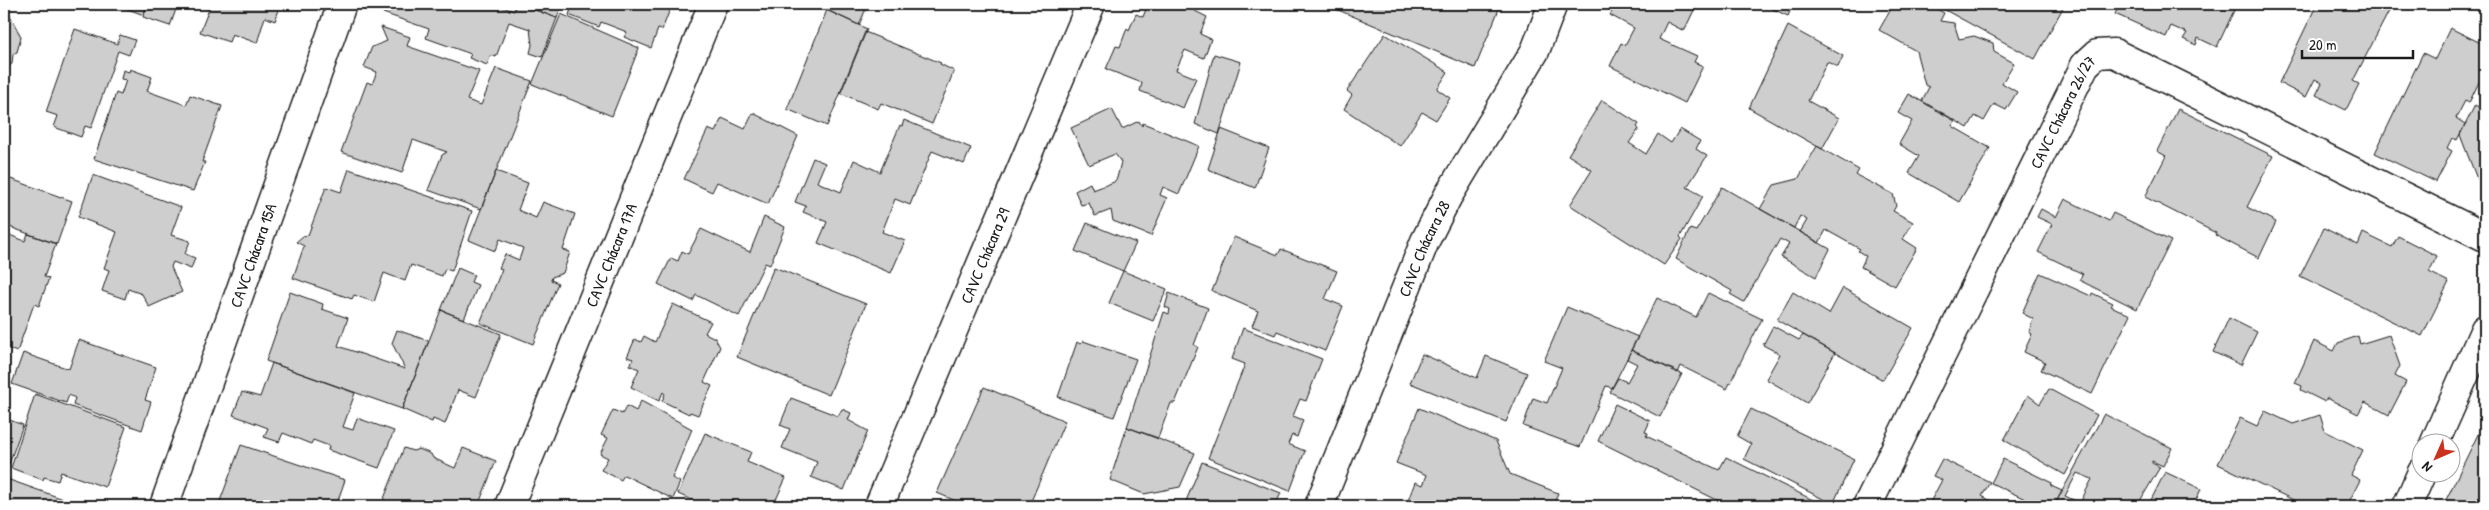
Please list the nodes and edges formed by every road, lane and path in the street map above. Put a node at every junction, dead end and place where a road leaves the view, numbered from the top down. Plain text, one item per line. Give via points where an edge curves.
1 (342, 4) edge
2 (713, 4) edge
3 (1091, 4) edge
4 (1553, 4) edge
5 (2485, 237) edge
6 (2485, 329) edge
7 (2439, 432) edge
8 (2417, 482) edge
9 (164, 506) edge
10 (509, 506) edge
11 (879, 506) edge
12 (1319, 506) edge
13 (1866, 506) edge
14 (2406, 506) edge

1 - 9 street, CAVC Chácara 15A
2 - 10 street, CAVC Chácara 17A
3 - 11 street, CAVC Chácara 29
4 - 12 street, CAVC Chácara 28 via 1535,51 1448,196 1425,241
5 - 13 street, CAVC Chácara 26/27 via 2114,53 2097,54 2085,65
6 - 7 street
8 - 14 street

